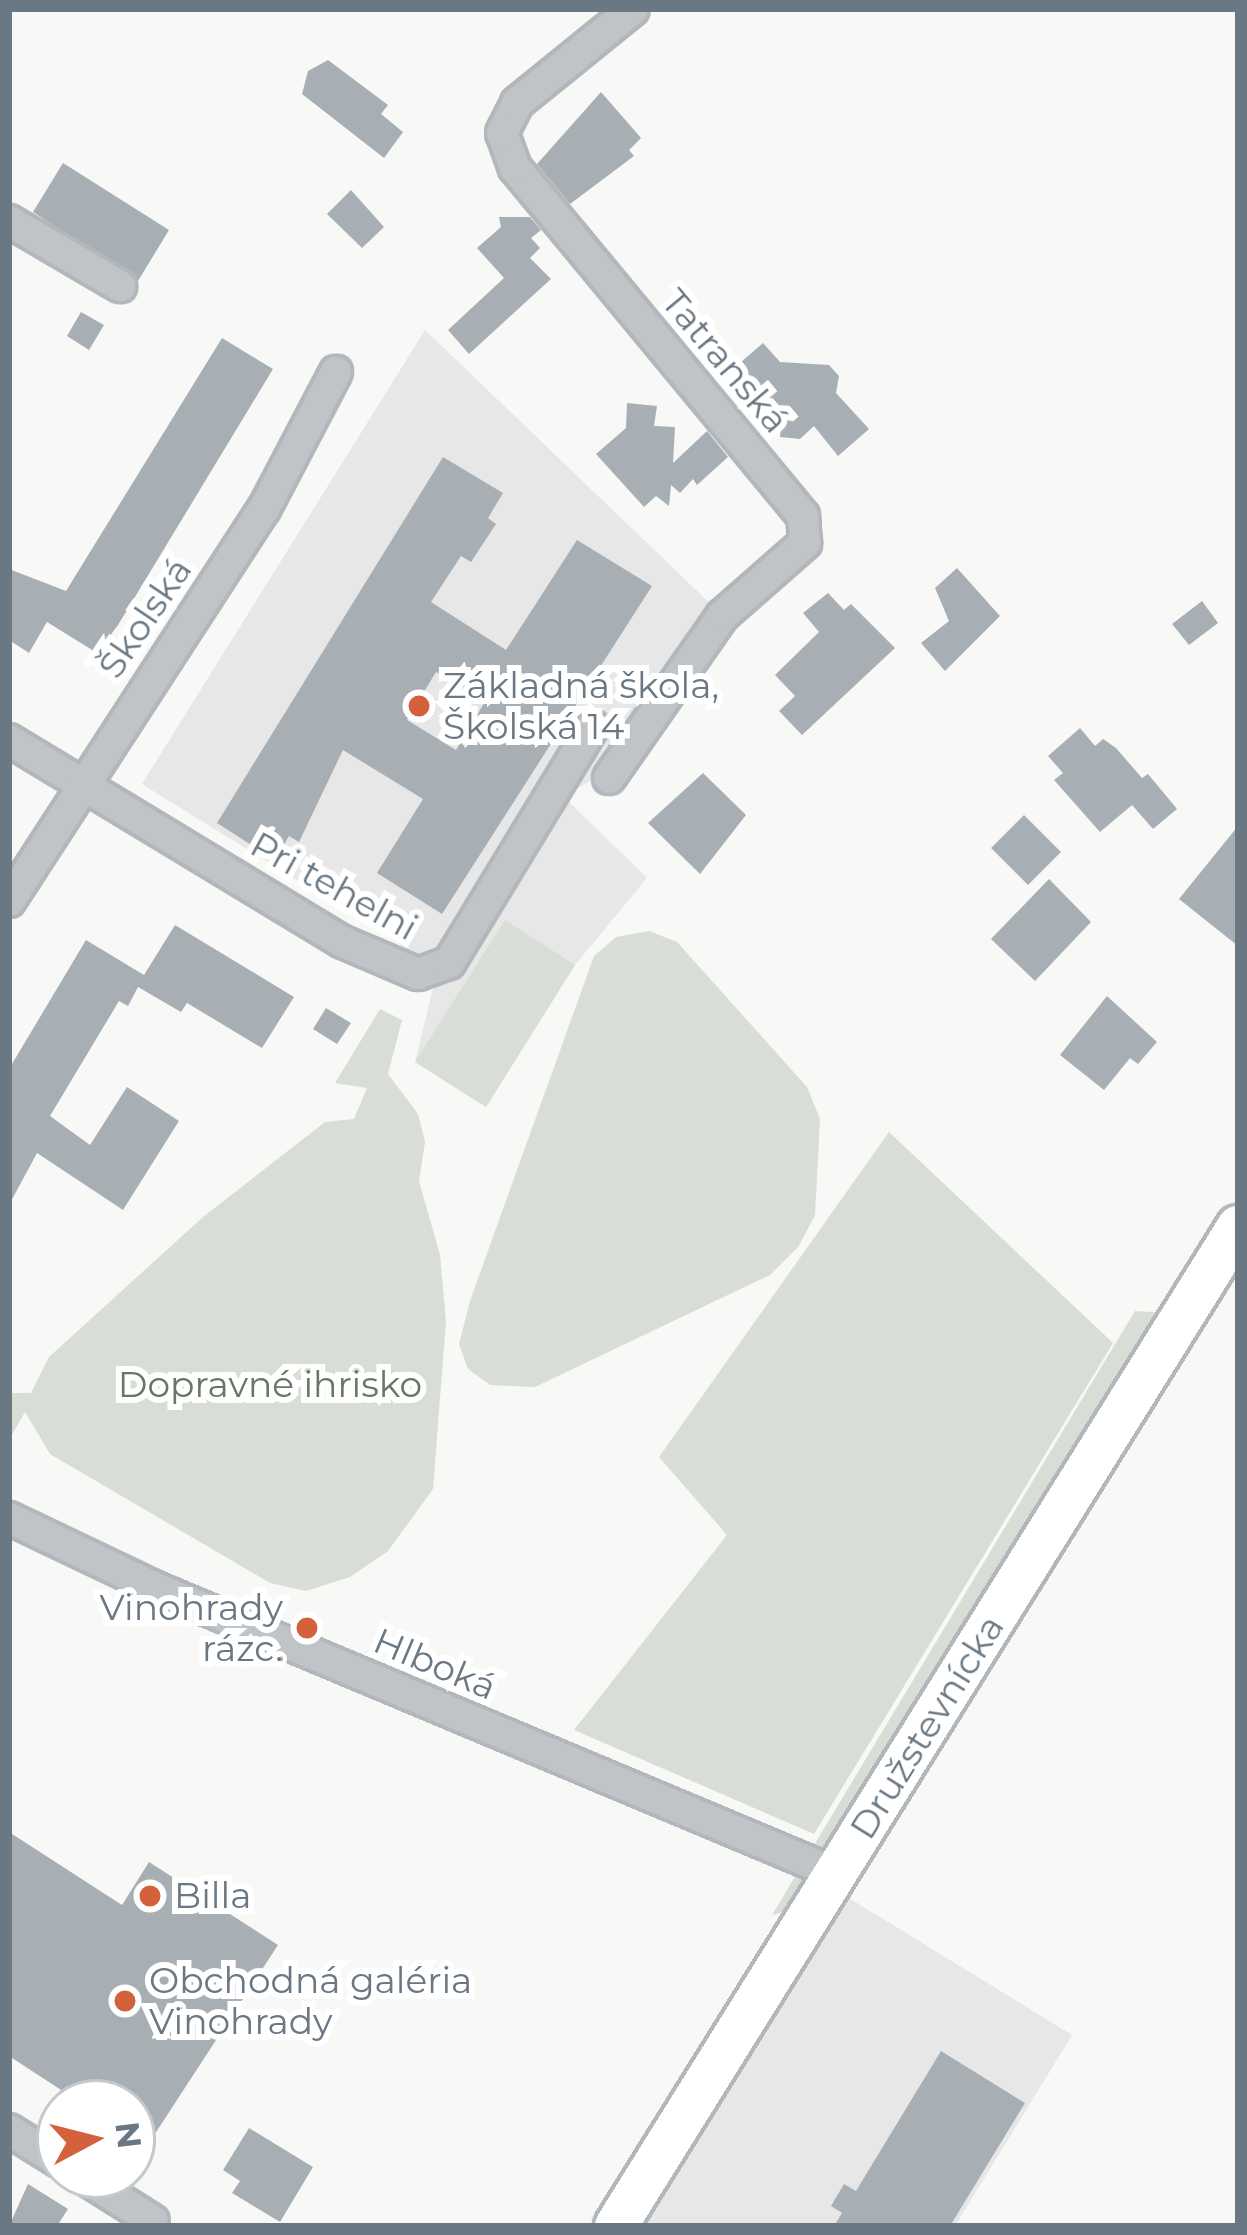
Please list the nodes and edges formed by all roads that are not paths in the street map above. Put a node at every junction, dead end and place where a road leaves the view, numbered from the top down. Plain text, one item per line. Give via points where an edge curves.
1 (633, 9) edge
2 (9, 221) edge
3 (119, 286) dead end
4 (336, 373) dead end
5 (593, 726) dead end
6 (9, 740) edge
7 (609, 778) dead end
8 (83, 783) junction
9 (9, 902) edge
10 (1238, 1227) edge
11 (9, 1518) edge
12 (835, 1873) junction
13 (9, 2130) edge
14 (36, 2147) edge
15 (118, 2199) edge
16 (153, 2221) dead end
17 (616, 2226) edge

1 - 7 street, Tatranská via 517,103 502,133 514,168 803,516 805,542 722,616
2 - 3 street
4 - 8 street, Školská via 264,509
5 - 8 street, Pri tehelni via 449,963 418,974 343,942
6 - 8 street, Pri tehelni
8 - 9 street, Školská
10 - 12 main road, Družstevnícka
11 - 12 street, Hlboká via 158,1589
12 - 17 main road, Družstevnícka
13 - 14 street
15 - 16 street

